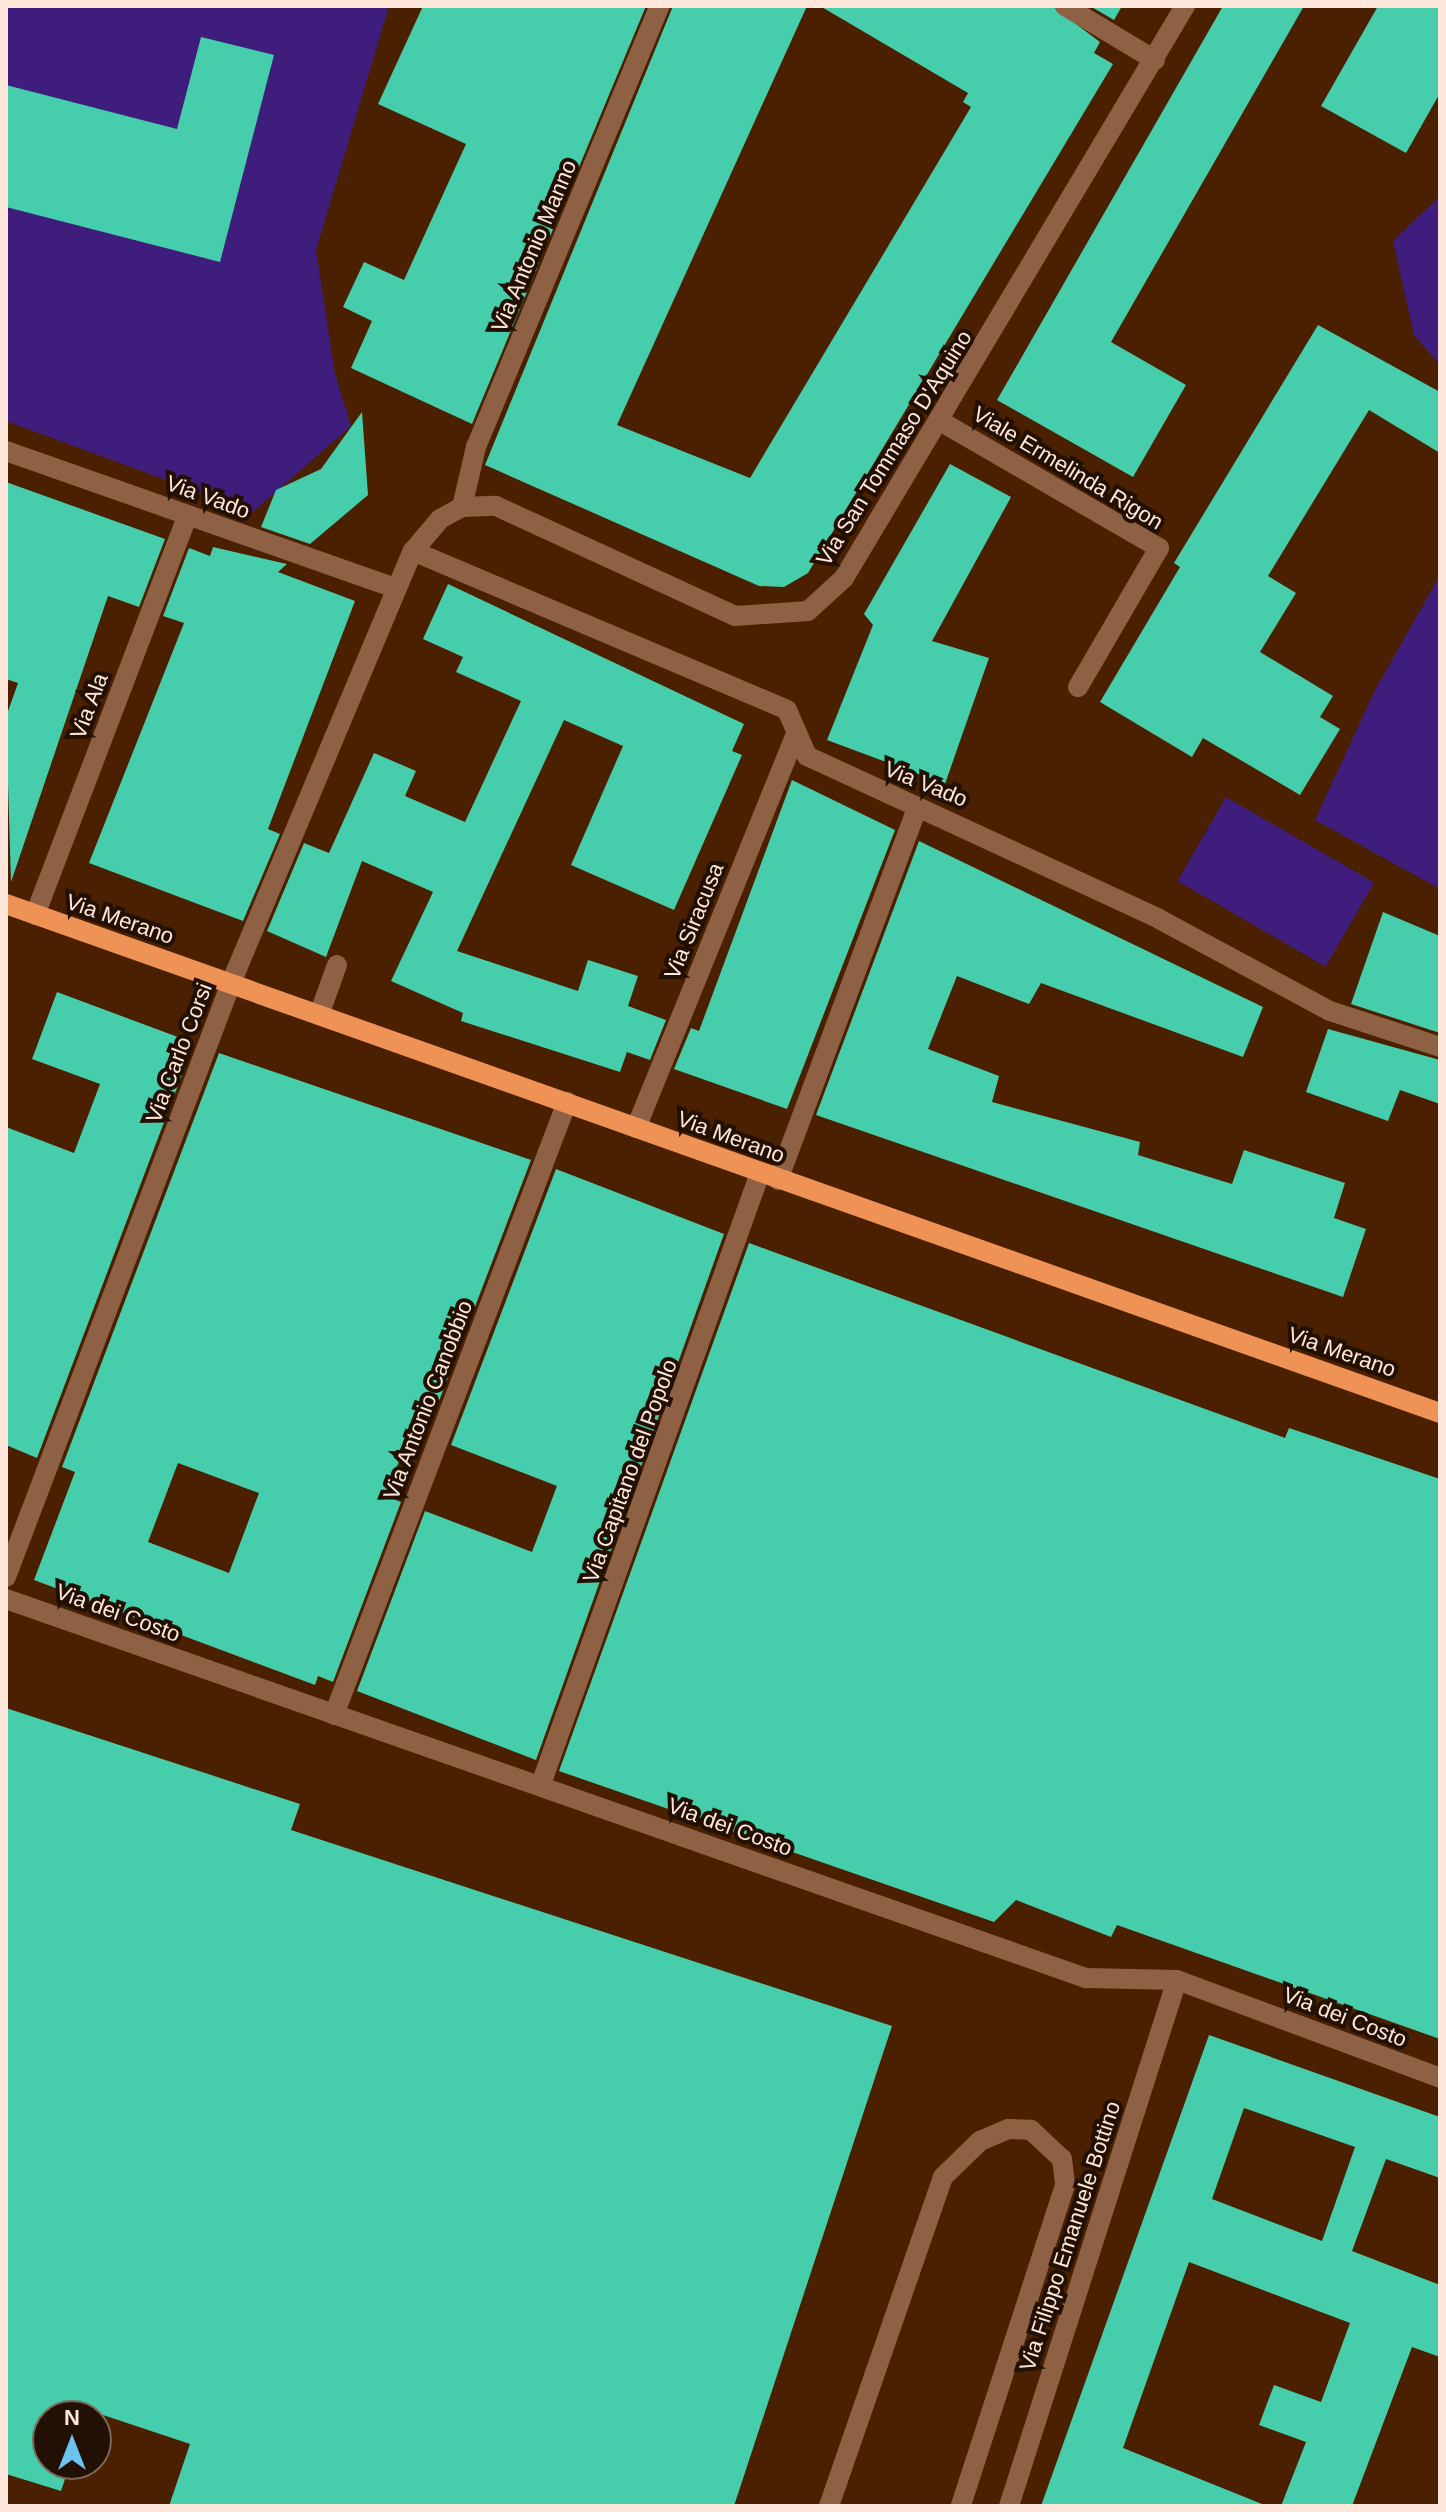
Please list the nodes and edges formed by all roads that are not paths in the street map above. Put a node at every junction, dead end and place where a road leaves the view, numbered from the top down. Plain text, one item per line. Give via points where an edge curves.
1 (660, 6) edge
2 (1065, 6) edge
3 (1185, 6) edge
4 (1155, 60) junction
5 (940, 421) junction
6 (6, 451) edge
7 (462, 507) junction
8 (188, 515) junction
9 (413, 551) junction
10 (394, 588) junction
11 (1078, 687) dead end
12 (797, 732) junction
13 (916, 811) junction
14 (6, 904) edge
15 (35, 915) junction
16 (337, 965) dead end
17 (231, 983) junction
18 (319, 1015) junction
19 (1440, 1047) edge
20 (567, 1102) junction
21 (636, 1128) junction
22 (769, 1176) junction
23 (1440, 1413) edge
24 (6, 1577) edge
25 (6, 1599) edge
26 (334, 1715) junction
27 (541, 1784) junction
28 (1177, 1980) junction
29 (1440, 2078) edge
30 (829, 2506) edge
31 (961, 2506) edge
32 (1009, 2506) edge

1 - 7 street, Via Antonio Manno via 476,447
2 - 4 street
3 - 4 street, Via San Tommaso D'Aquino
4 - 5 street, Via San Tommaso D'Aquino
5 - 7 street, Via San Tommaso D'Aquino via 844,578 808,611 786,618 735,616 496,506
5 - 11 street, Viale Ermelinda Rigon via 1159,548
6 - 8 street, Via Vado
7 - 9 street via 440,519
8 - 10 street, Via Vado
8 - 15 street, Via Ala
9 - 10 street, Via Carlo Corsi
9 - 12 street, Via Vado via 787,710
10 - 17 street, Via Carlo Corsi
12 - 13 street, Via Vado via 807,756
12 - 21 street, Via Siracusa
13 - 19 street, Via Vado via 973,829 1330,1011
13 - 22 street, Via Capitano del Popolo
14 - 15 main road, Via Merano
15 - 17 main road, Via Merano
16 - 18 street
17 - 18 main road, Via Merano
17 - 24 street, Via Carlo Corsi
18 - 20 main road, Via Merano
20 - 21 main road, Via Merano
20 - 26 street, Via Antonio Canobbio
21 - 22 main road, Via Merano
22 - 23 main road, Via Merano
22 - 27 street, Via Capitano del Popolo
25 - 26 street, Via dei Costo
26 - 27 street, Via dei Costo
27 - 28 street, Via dei Costo via 1086,1978
28 - 29 street, Via dei Costo
28 - 32 street, Via Filippo Emanuele Bottino
30 - 31 street via 943,2177 980,2141 1008,2129 1031,2130 1062,2159 1065,2185

